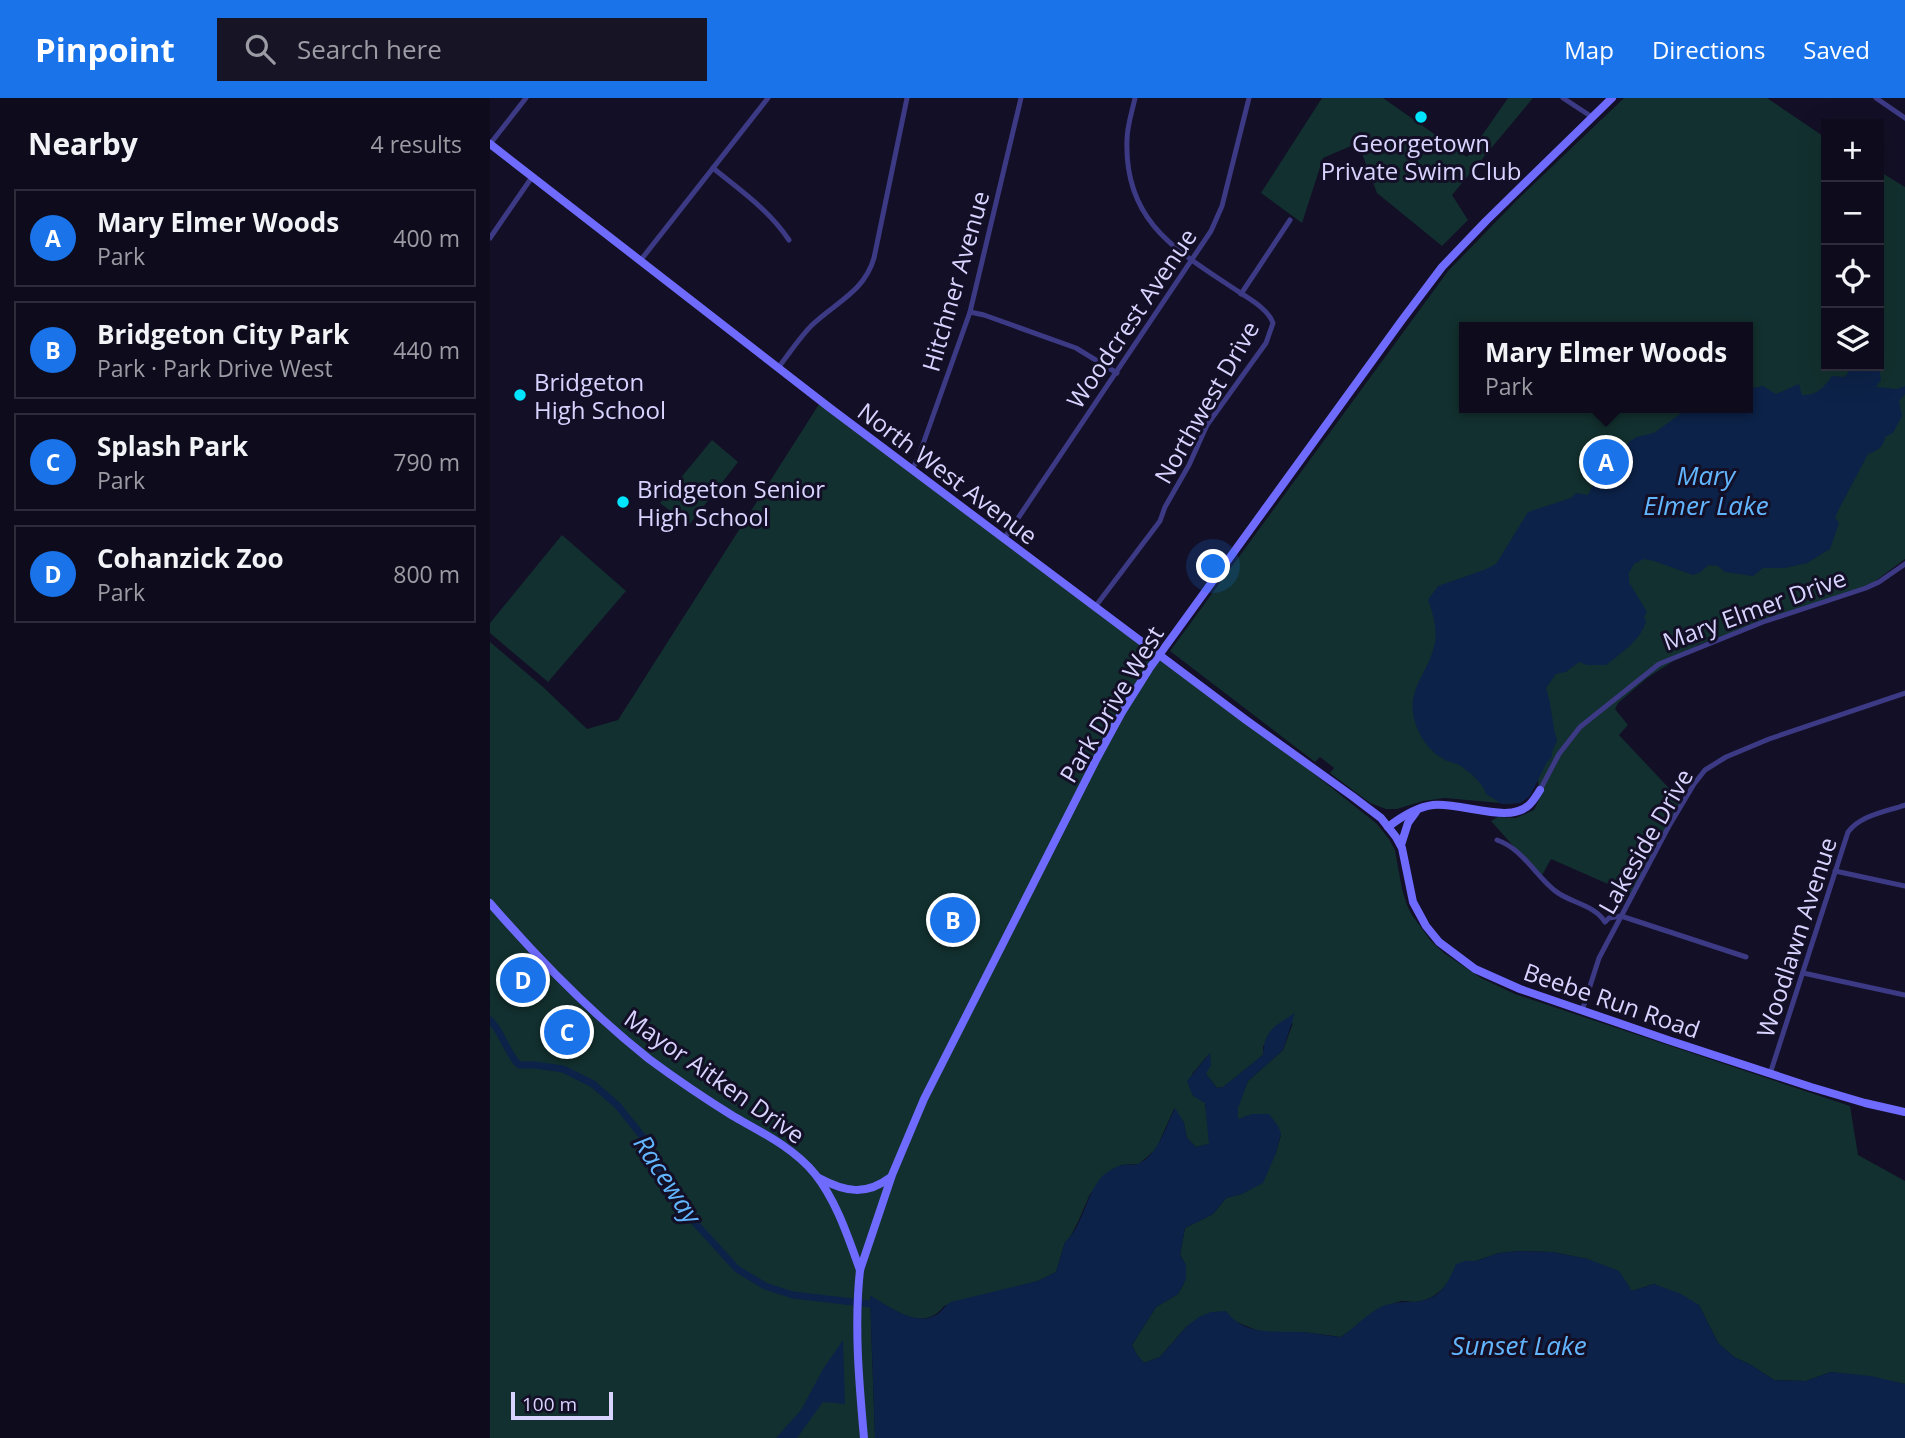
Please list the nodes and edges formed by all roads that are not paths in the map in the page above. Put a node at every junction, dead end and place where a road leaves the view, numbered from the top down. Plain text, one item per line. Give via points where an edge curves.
1 (527, 98) edge
2 (768, 98) edge
3 (907, 98) edge
4 (1021, 98) edge
5 (1135, 98) edge
6 (1249, 98) edge
7 (1563, 98) edge
8 (1612, 98) edge
9 (1876, 98) edge
10 (1592, 117) junction
11 (1905, 118) edge
12 (490, 144) edge
13 (713, 168) junction
14 (532, 177) junction
15 (1290, 220) dead end
16 (490, 238) edge
17 (789, 240) dead end
18 (640, 261) junction
19 (1192, 261) junction
20 (1241, 294) junction
21 (970, 312) junction
22 (778, 369) junction
23 (1116, 373) junction
24 (912, 470) junction
25 (1004, 539) junction
26 (1905, 564) edge
27 (1096, 607) junction
28 (1159, 655) junction
29 (1905, 693) edge
30 (1540, 790) joint
31 (1905, 805) edge
32 (1418, 810) junction
33 (1388, 827) junction
34 (1497, 840) dead end
35 (1401, 845) junction
36 (1835, 871) junction
37 (1905, 886) edge
38 (490, 903) edge
39 (1621, 916) junction
40 (1746, 957) dead end
41 (1802, 973) junction
42 (1905, 995) edge
43 (1582, 1011) junction
44 (1770, 1073) junction
45 (1905, 1112) edge
46 (892, 1175) junction
47 (816, 1176) junction
48 (860, 1270) junction
49 (864, 1438) edge

1 - 12 street
2 - 13 street
3 - 22 street via 868,274 848,297 812,325
4 - 21 street, Hitchner Avenue
5 - 19 street via 1127,138 1133,188 1151,224
6 - 19 street, Woodcrest Avenue via 1222,206
7 - 10 street
8 - 10 street, Park Drive West
9 - 11 street
10 - 28 street, Park Drive West via 1442,267
12 - 14 street, North West Avenue
13 - 17 street via 770,214
13 - 18 street
14 - 16 street
14 - 18 street, North West Avenue
15 - 20 street, Northwest Drive
18 - 22 street, North West Avenue
19 - 20 street
19 - 23 street, Woodcrest Avenue
20 - 27 street, Northwest Drive via 1273,319 1269,336 1207,425 1160,521
21 - 23 street via 1076,348
21 - 24 street, Hitchner Avenue
22 - 24 street, North West Avenue
23 - 25 street, Woodcrest Avenue
24 - 25 street, North West Avenue
25 - 27 street, North West Avenue
26 - 30 street, Mary Elmer Drive via 1866,588 1763,622 1659,664 1580,727
27 - 28 street, North West Avenue
28 - 33 street, North West Avenue
28 - 46 street, Park Drive West via 1122,712 1070,809 929,1089
29 - 39 street, Lakeside Drive via 1769,739 1710,766 1694,784
30 - 32 street, Mary Elmer Drive via 1528,806 1512,814 1455,805
31 - 36 street, Woodlawn Avenue via 1870,816 1851,828
32 - 33 street, Mary Elmer Drive
32 - 35 street
33 - 35 street, Beebe Run Road
34 - 39 street via 1514,848 1554,891 1598,913 1605,922
35 - 43 street, Beebe Run Road via 1413,902 1439,942 1484,974
36 - 37 street
36 - 41 street, Woodlawn Avenue
38 - 47 street, Mayor Aitken Drive via 547,968 602,1020 677,1079 776,1142
39 - 40 street
39 - 43 street, Lakeside Drive via 1599,958
41 - 42 street
41 - 44 street, Woodlawn Avenue
43 - 44 street, Beebe Run Road
44 - 45 street, Beebe Run Road
46 - 47 street via 872,1188 852,1190
46 - 48 street, Park Drive West
47 - 48 street, Mayor Aitken Drive via 833,1203
48 - 49 street, Park Drive West via 858,1353

